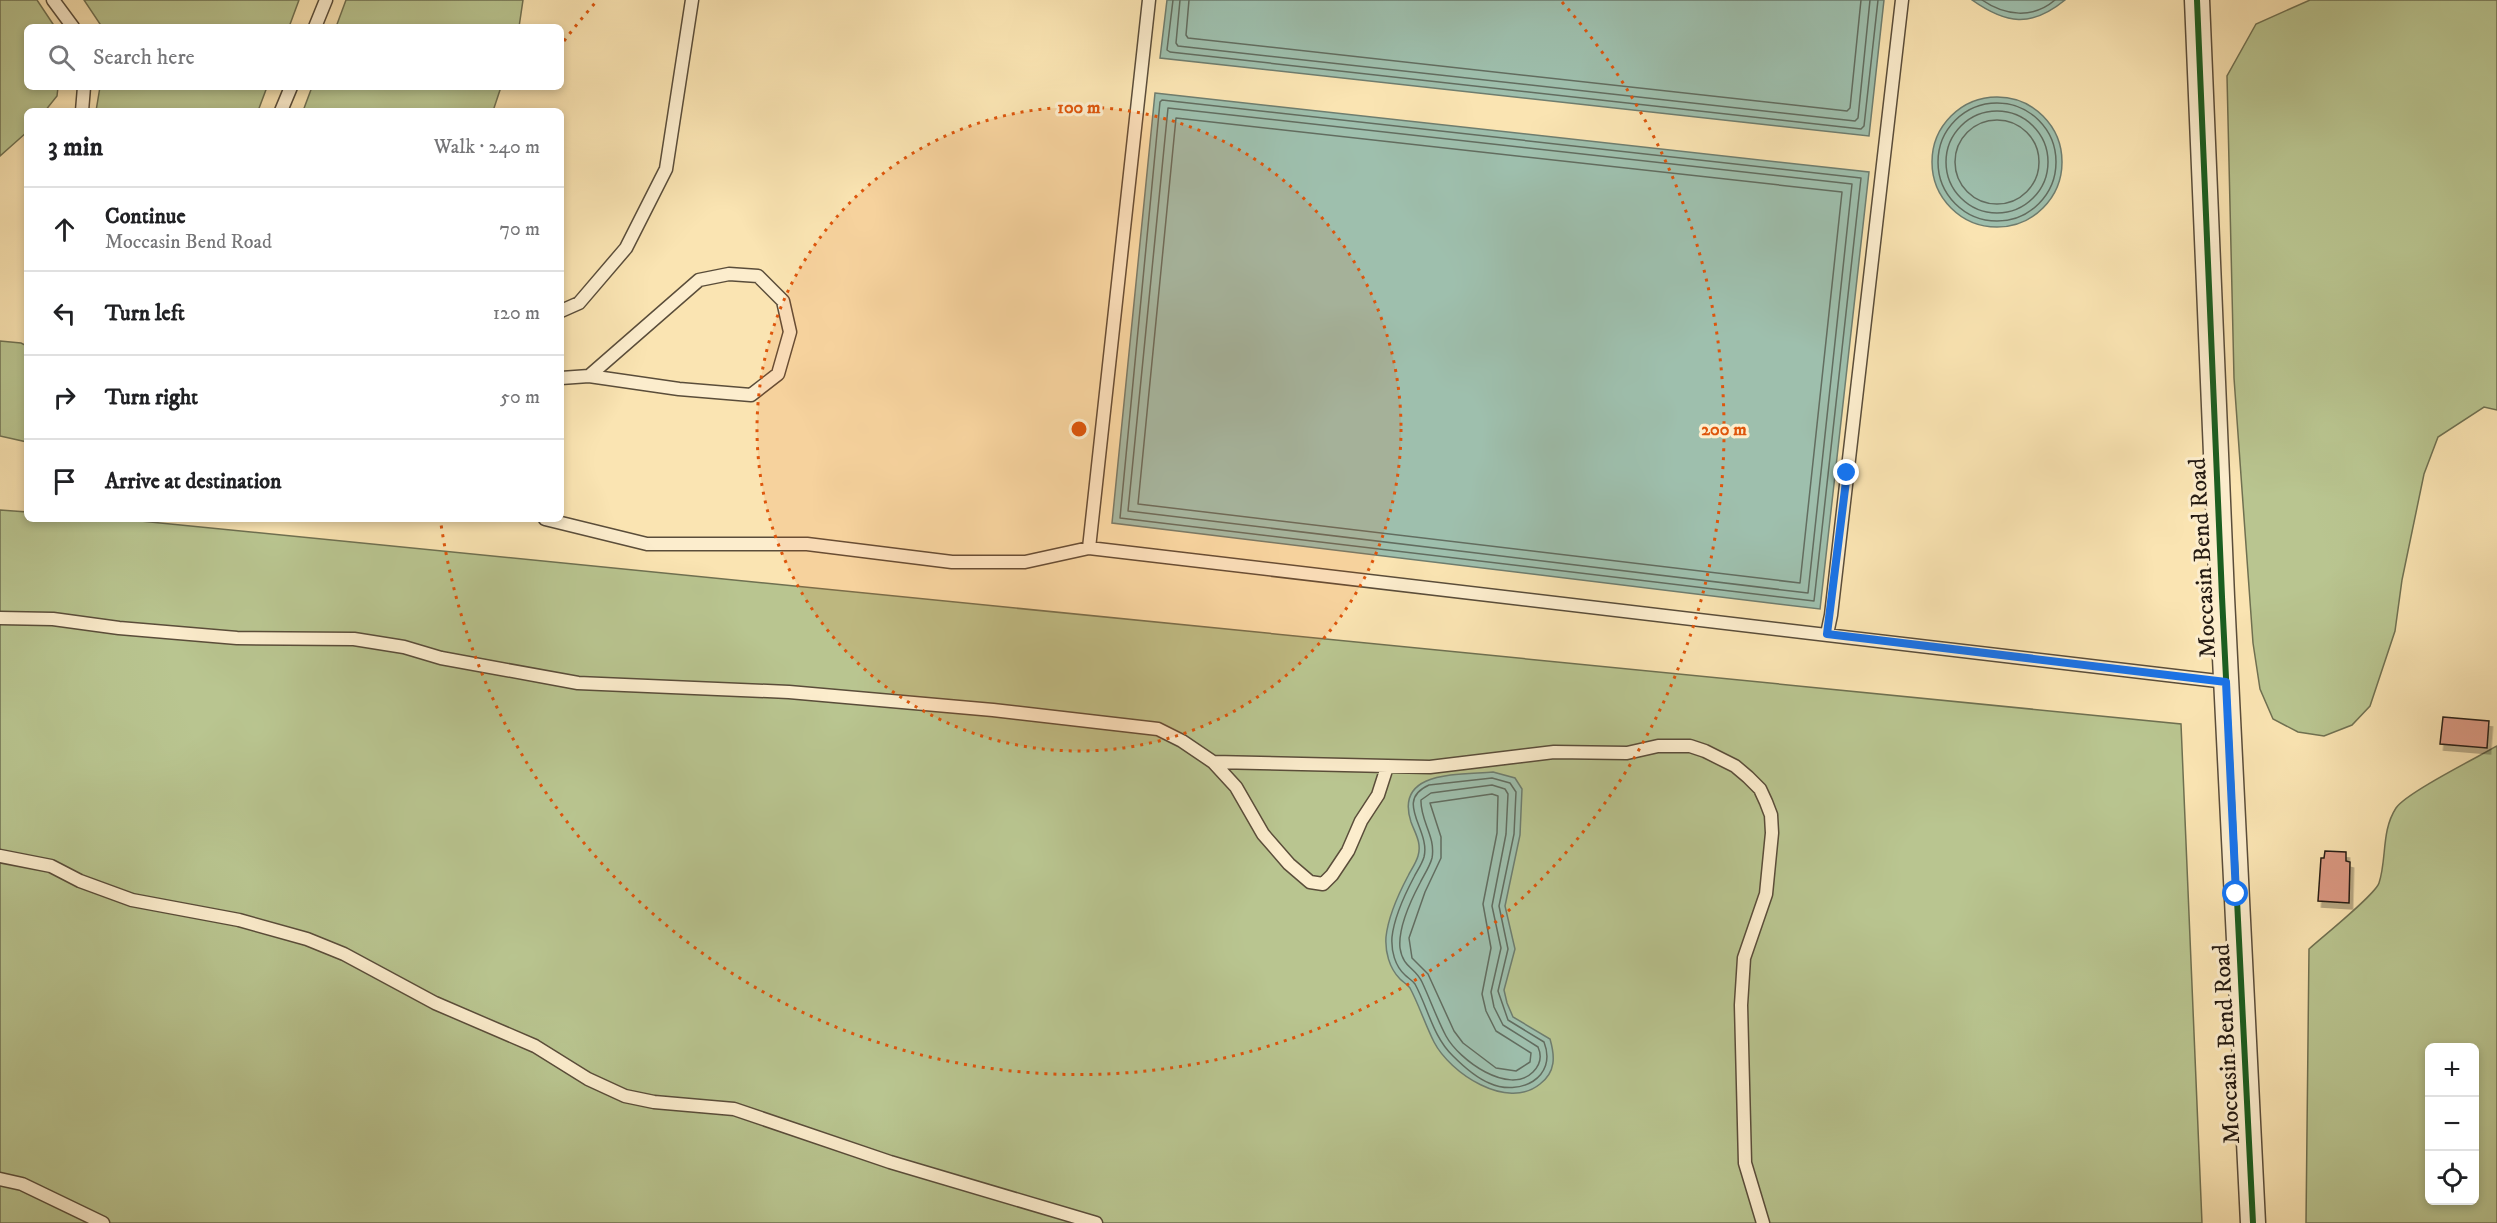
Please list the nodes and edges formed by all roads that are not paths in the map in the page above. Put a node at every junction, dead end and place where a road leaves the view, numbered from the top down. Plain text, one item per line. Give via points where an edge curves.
1 (53, 0) edge
2 (326, 0) edge
3 (692, 0) edge
4 (1149, 0) edge
5 (1902, 0) edge
6 (2197, 0) edge
7 (71, 24) edge
8 (316, 24) edge
9 (84, 90) edge
10 (290, 90) edge
11 (82, 108) edge
12 (282, 108) edge
13 (564, 310) edge
14 (589, 376) junction
15 (564, 378) edge
16 (557, 522) edge
17 (1089, 548) junction
18 (0, 618) edge
19 (1827, 634) junction
20 (2226, 682) junction
21 (1213, 762) junction
22 (1387, 767) junction
23 (0, 856) edge
24 (0, 1179) edge
25 (103, 1223) edge
26 (1096, 1223) edge
27 (1763, 1223) edge
28 (2253, 1223) edge

1 - 7 lane
2 - 8 lane
3 - 13 lane via 666,169 626,248 579,303
4 - 17 lane
5 - 19 lane
6 - 20 street, Moccasin Bend Road
9 - 11 lane
10 - 12 lane
14 - 14 lane via 751,395 778,374 790,332 783,301 758,276 729,274 699,280
14 - 15 lane
16 - 17 lane via 647,544 807,544 952,562 1025,562
17 - 19 lane
18 - 21 lane via 53,619 237,638 354,639 578,683 789,692 1125,724 1158,729
19 - 20 lane
20 - 28 street, Moccasin Bend Road
21 - 22 lane
21 - 22 lane via 1236,787 1263,834 1289,864 1310,882 1323,884 1347,851 1378,795
22 - 27 lane via 1448,766 1554,752 1613,754 1658,746 1690,746 1734,766 1760,789 1771,815 1771,862 1763,909 1744,958 1741,1005 1745,1163
23 - 26 lane via 51,866 132,900 239,920 306,939 344,954 435,1003 535,1046 588,1080 625,1096 734,1109 890,1162
24 - 25 lane via 22,1184

